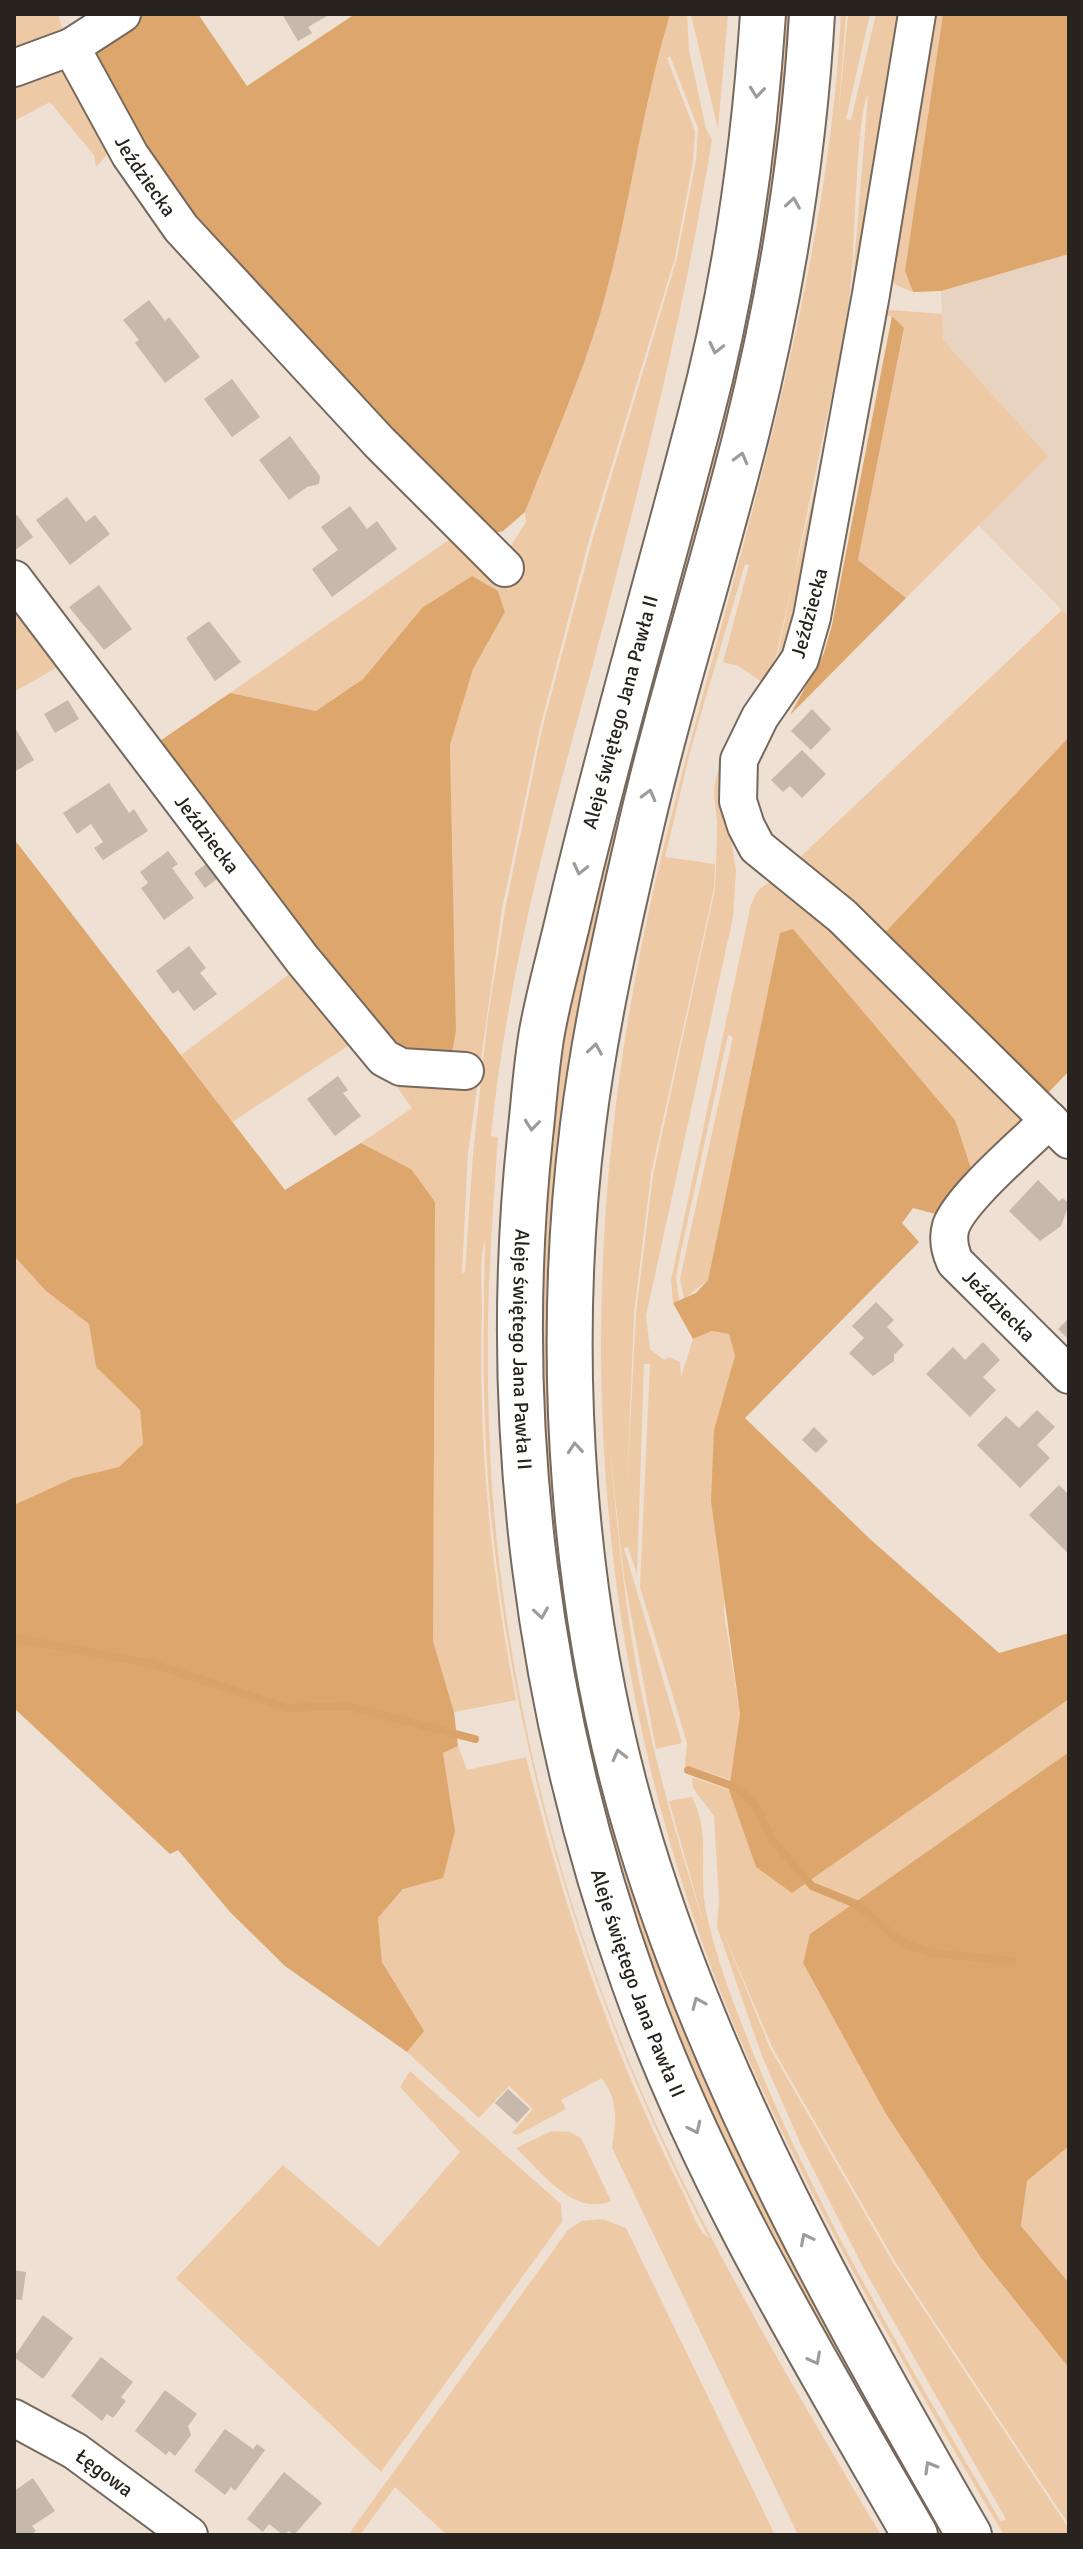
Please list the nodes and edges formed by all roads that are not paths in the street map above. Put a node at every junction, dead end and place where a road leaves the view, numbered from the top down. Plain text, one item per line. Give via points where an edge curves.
1 (122, 14) edge
2 (763, 14) edge
3 (812, 14) edge
4 (917, 14) edge
5 (71, 47) junction
6 (14, 68) edge
7 (505, 568) dead end
8 (14, 579) edge
9 (465, 1071) dead end
10 (1059, 1130) edge
11 (1069, 1375) edge
12 (14, 2418) edge
13 (189, 2535) edge
14 (915, 2535) edge
15 (969, 2535) edge

1 - 5 street
2 -> 14 highway, Aleje świętego Jana Pawła II via 747,189 728,295 541,1034 524,1197 521,1420 530,1535 560,1717 593,1854 634,1984 723,2188
15 -> 3 highway via 867,2358 775,2177 682,1964 640,1841 606,1704 591,1613 572,1414 576,1204 599,1020 639,833 749,427 775,309 795,193
4 - 10 street, Jeździecka via 812,617 800,659 747,740 739,760 738,801 757,847 842,916
5 - 6 street
5 - 7 street, Jeździecka via 130,155 181,228 379,442
8 - 9 street, Jeździecka via 302,959 384,1058 401,1067
10 - 11 street, Jeździecka via 964,1206 951,1226 949,1244 955,1262
12 - 13 street, Łęgowa via 75,2451

